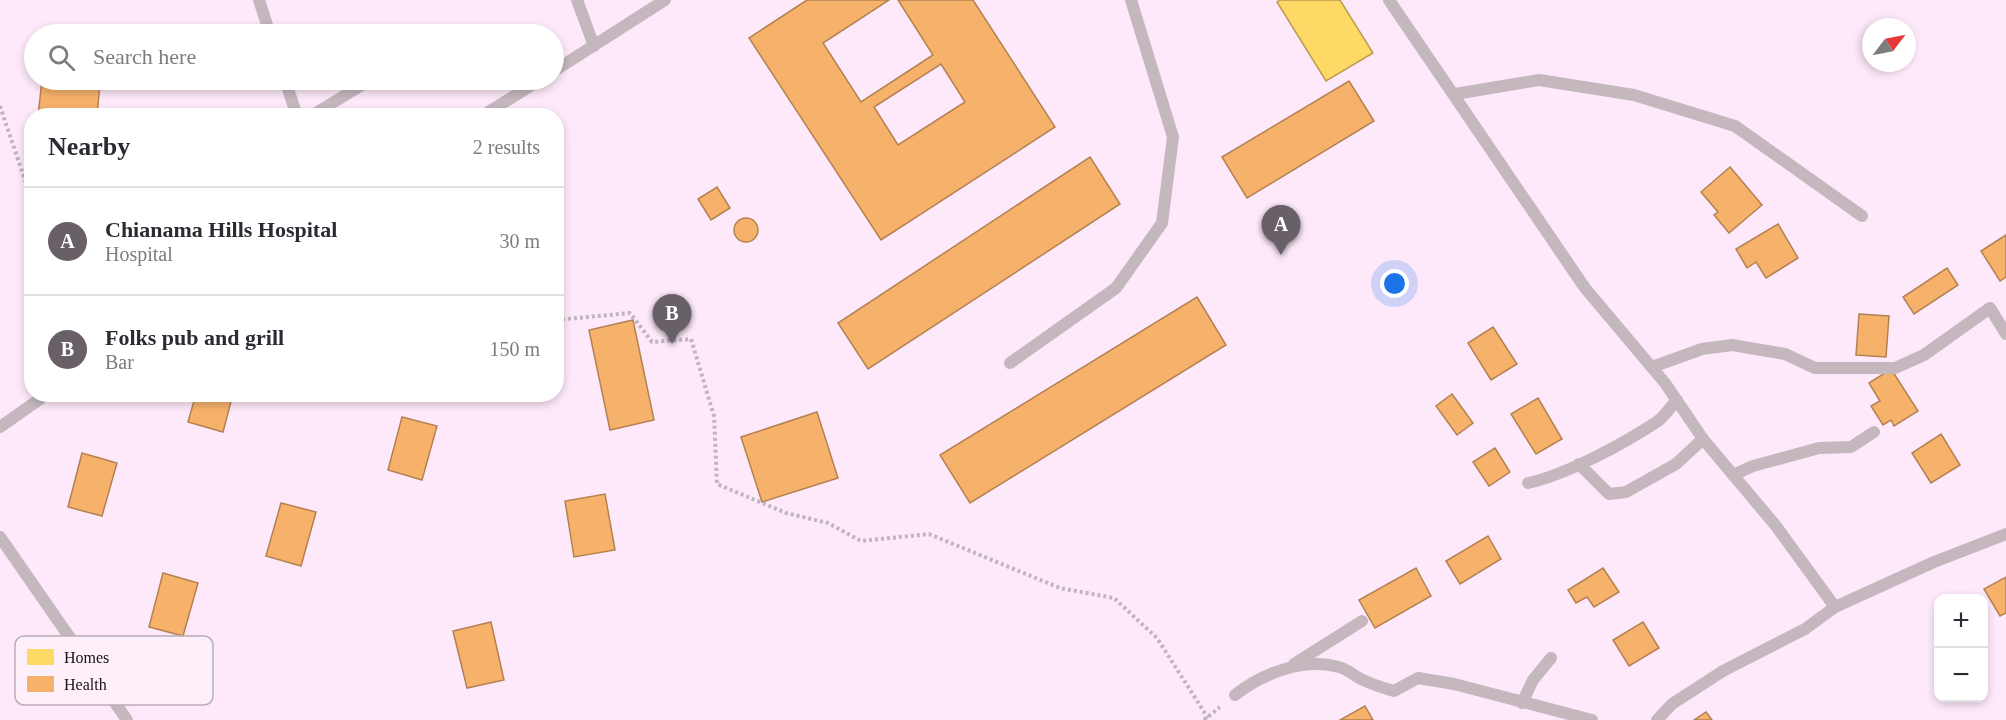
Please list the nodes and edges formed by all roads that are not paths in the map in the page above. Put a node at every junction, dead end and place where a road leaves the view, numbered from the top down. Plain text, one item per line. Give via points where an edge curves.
1 (259, 0) edge
2 (577, 0) edge
3 (666, 0) edge
4 (1131, 0) edge
5 (1389, 0) edge
6 (267, 24) edge
7 (594, 45) junction
8 (564, 64) edge
9 (288, 90) edge
10 (354, 90) edge
11 (524, 90) edge
12 (1455, 94) junction
13 (294, 108) edge
14 (324, 108) edge
15 (495, 108) edge
16 (1862, 216) dead end
17 (2006, 333) edge
18 (1010, 363) dead end
19 (1652, 367) junction
20 (1677, 400) junction
21 (36, 402) edge
22 (0, 427) edge
23 (1874, 432) dead end
24 (1703, 439) junction
25 (1579, 464) junction
26 (1733, 475) junction
27 (1528, 483) dead end
28 (2006, 534) edge
29 (0, 537) edge
30 (1835, 607) junction
31 (1362, 621) dead end
32 (69, 636) edge
33 (1551, 658) dead end
34 (1287, 668) junction
35 (1235, 695) dead end
36 (1522, 702) junction
37 (117, 705) edge
38 (127, 720) edge
39 (1587, 720) edge
40 (1657, 720) edge

1 - 6 lane
2 - 7 lane
3 - 7 lane
4 - 18 lane via 1173,137 1162,223 1116,288
5 - 12 lane
7 - 8 lane
9 - 13 lane
10 - 14 lane
11 - 15 lane
12 - 16 lane via 1539,80 1634,95 1735,126
12 - 19 lane via 1585,288
17 - 19 lane via 1990,308 1932,350 1895,368 1815,368 1785,354 1732,345 1702,349
19 - 20 lane
20 - 24 lane
20 - 25 lane via 1660,420
21 - 22 lane
23 - 26 lane via 1851,447 1820,448
24 - 25 lane via 1676,464 1626,492 1609,494
24 - 26 lane
25 - 27 lane via 1548,479
26 - 30 lane
28 - 30 lane
29 - 32 lane
30 - 40 lane via 1805,629 1723,671 1672,704
31 - 34 lane
33 - 36 lane
34 - 35 lane via 1254,681
34 - 36 lane via 1339,667 1394,691 1418,678
36 - 39 lane
37 - 38 lane

